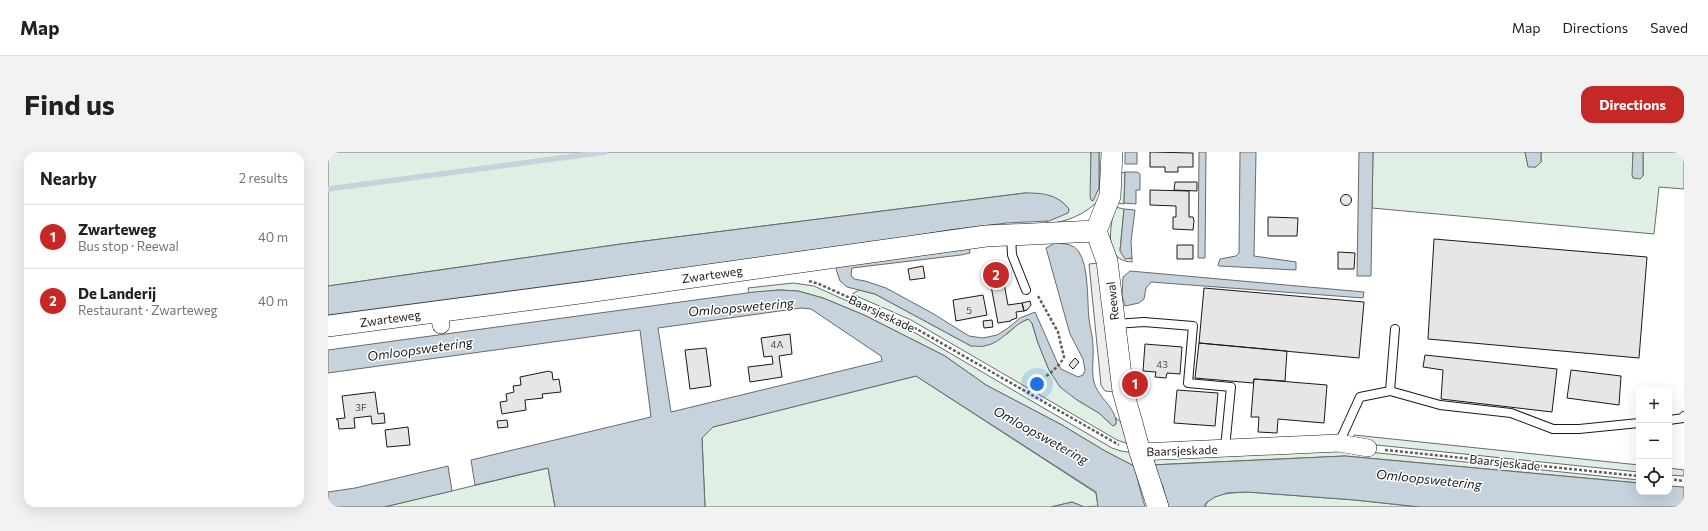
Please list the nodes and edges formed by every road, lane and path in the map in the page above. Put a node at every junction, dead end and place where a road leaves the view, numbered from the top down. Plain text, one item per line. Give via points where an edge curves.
1 (1112, 152) edge
2 (1096, 230) junction
3 (1011, 234) junction
4 (807, 281) dead end
5 (1026, 290) joint
6 (1114, 324) junction
7 (328, 326) edge
8 (1395, 328) dead end
9 (1390, 391) junction
10 (1028, 393) junction
11 (1684, 416) edge
12 (1672, 420) edge
13 (1636, 423) edge
14 (1339, 444) junction
15 (1225, 448) junction
16 (1368, 448) joint
17 (1143, 458) junction
18 (1636, 476) edge
19 (1672, 479) edge
20 (1684, 481) edge
21 (1158, 507) edge

1 - 2 street via 1110,196
2 - 3 street, Zwarteweg
2 - 6 street, Reewal via 1107,261
3 - 5 lane via 1012,255
3 - 7 street, Zwarteweg via 741,277 440,318
4 - 10 path, Baarsjeskade via 908,324
5 - 10 path via 1036,293 1058,332 1064,357 1061,364 1034,385
6 - 15 lane via 1144,322 1193,326 1188,383 1231,387
6 - 17 street, Reewal via 1123,391
8 - 9 lane
9 - 13 lane via 1440,405 1511,413 1554,429
9 - 14 lane via 1360,397
10 - 17 path, Baarsjeskade
11 - 12 lane
14 - 15 street, Baarsjeskade
14 - 16 street, Baarsjeskade
15 - 17 street, Baarsjeskade
16 - 18 path, Baarsjeskade
17 - 21 street, Reewal
19 - 20 path

